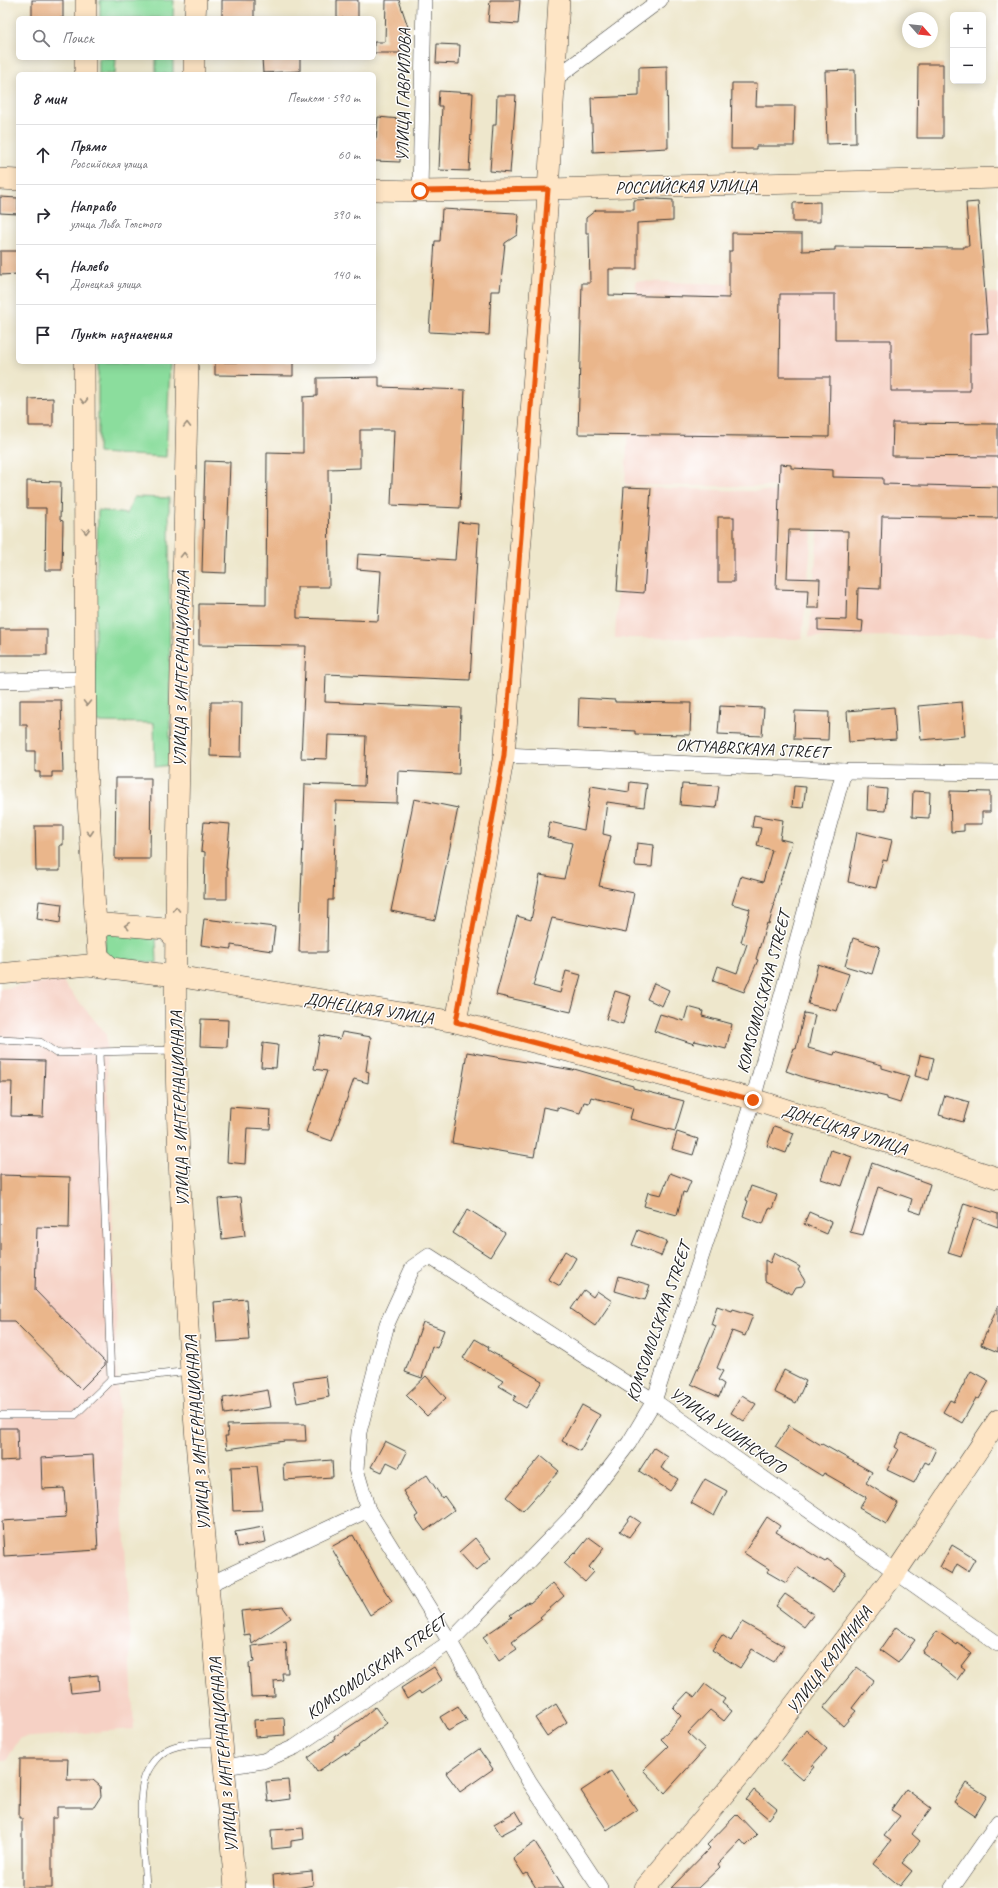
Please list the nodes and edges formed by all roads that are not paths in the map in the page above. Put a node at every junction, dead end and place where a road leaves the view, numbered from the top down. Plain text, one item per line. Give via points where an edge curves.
1 (86, 0) edge
2 (196, 0) edge
3 (424, 0) edge
4 (559, 0) edge
5 (660, 0) edge
6 (86, 16) edge
7 (195, 16) edge
8 (85, 60) edge
9 (194, 60) edge
10 (84, 72) edge
11 (194, 72) edge
12 (556, 78) junction
13 (998, 178) edge
14 (0, 179) edge
15 (16, 180) edge
16 (548, 189) junction
17 (376, 190) edge
18 (420, 191) junction
19 (84, 364) edge
20 (188, 364) edge
21 (87, 679) junction
22 (0, 681) edge
23 (504, 755) junction
24 (844, 772) junction
25 (998, 773) edge
26 (96, 932) junction
27 (176, 939) junction
28 (99, 963) junction
29 (0, 974) edge
30 (176, 976) junction
31 (456, 1022) junction
32 (0, 1040) edge
33 (176, 1050) junction
34 (99, 1052) junction
35 (753, 1100) junction
36 (998, 1178) edge
37 (192, 1371) junction
38 (111, 1380) junction
39 (654, 1401) junction
40 (0, 1415) edge
41 (998, 1420) edge
42 (368, 1510) junction
43 (896, 1572) junction
44 (208, 1585) junction
45 (450, 1642) junction
46 (998, 1644) edge
47 (222, 1742) junction
48 (224, 1767) junction
49 (998, 1822) edge
50 (146, 1888) edge
51 (235, 1888) edge
52 (600, 1888) edge
53 (645, 1888) edge
54 (952, 1888) edge

1 - 6 main road
2 - 7 main road
3 - 18 street, УЛИЦА ГАВРИЛОВА
4 - 12 main road
5 - 12 street
8 - 10 main road
9 - 11 main road
12 - 16 main road
13 - 16 main road, РОССИЙСКАЯ УЛИЦА
14 - 15 main road
16 - 18 main road, РОССИЙСКАЯ УЛИЦА
16 - 23 main road
17 - 18 main road, РОССИЙСКАЯ УЛИЦА
19 -> 21 main road
27 -> 20 main road, УЛИЦА 3 ИНТЕРНАЦИОНАЛА
21 - 22 street
21 -> 26 main road via 86,769
23 - 24 street, OKTYABRSKAYA STREET
23 - 31 main road
24 - 25 street, OKTYABRSKAYA STREET
24 - 35 street, KOMSOMOLSKAYA STREET
27 -> 26 main road via 166,929 106,924
26 - 28 main road
27 - 30 main road, УЛИЦА 3 ИНТЕРНАЦИОНАЛА
28 - 29 main road
28 - 30 main road
30 - 31 main road, ДОНЕЦКАЯ УЛИЦА
30 - 33 main road, УЛИЦА 3 ИНТЕРНАЦИОНАЛА
31 - 35 main road, ДОНЕЦКАЯ УЛИЦА
32 - 34 lane via 40,1042 56,1053
33 - 34 lane
33 - 37 main road, УЛИЦА 3 ИНТЕРНАЦИОНАЛА via 182,1220
34 - 38 lane
35 - 36 main road, ДОНЕЦКАЯ УЛИЦА
35 - 39 street, KOMSOMOLSKAYA STREET
37 - 38 lane
37 - 44 main road, УЛИЦА 3 ИНТЕРНАЦИОНАЛА
38 - 40 lane via 75,1414
39 - 42 street, УЛИЦА УШИНСКОГО via 429,1256 413,1267 390,1317 369,1390 359,1432 356,1469
39 - 43 street, УЛИЦА УШИНСКОГО
39 - 45 street, KOMSOMOLSKAYA STREET via 629,1443 575,1513
41 - 43 main road, УЛИЦА КАЛИНИНА
42 - 44 street
42 - 45 street
43 - 46 street, УЛИЦА УШИНСКОГО
43 - 53 main road, УЛИЦА КАЛИНИНА via 746,1768
44 - 47 main road, УЛИЦА 3 ИНТЕРНАЦИОНАЛА
45 - 48 street, KOMSOMOLSKAYA STREET via 295,1747 263,1761
45 - 52 street via 530,1781
47 - 48 main road, УЛИЦА 3 ИНТЕРНАЦИОНАЛА
47 - 50 lane via 186,1744 170,1748 159,1755 149,1768 141,1803
48 - 51 main road, УЛИЦА 3 ИНТЕРНАЦИОНАЛА
49 - 54 street

